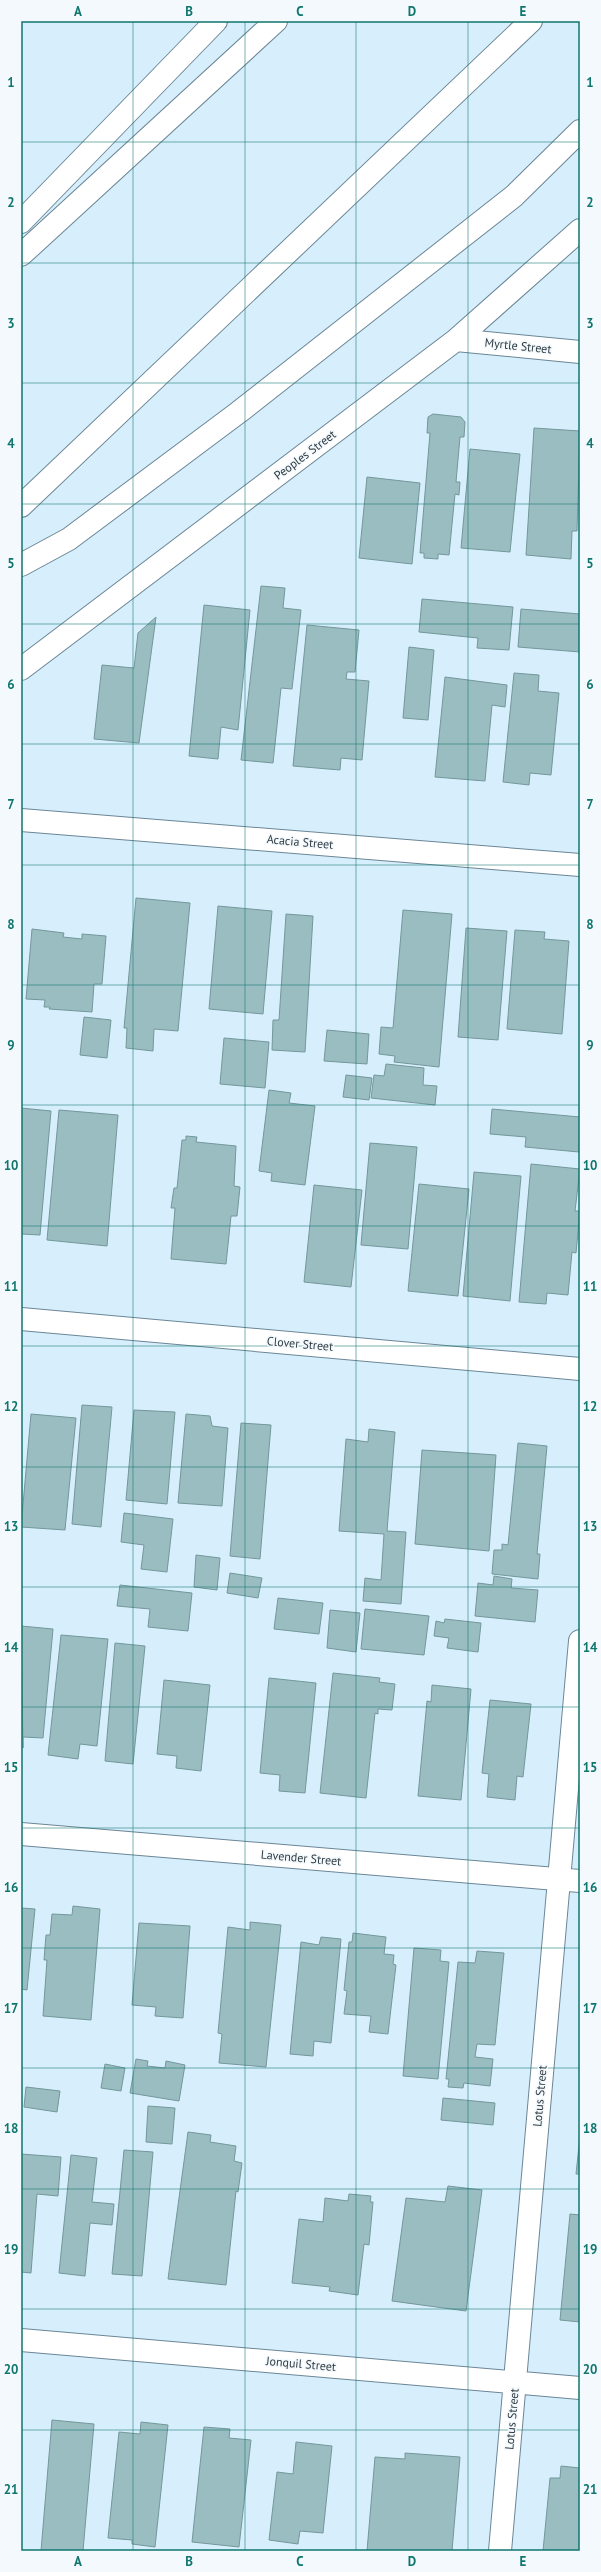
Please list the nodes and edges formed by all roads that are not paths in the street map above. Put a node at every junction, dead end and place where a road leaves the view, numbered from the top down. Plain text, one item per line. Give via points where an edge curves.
1 (216, 21) edge
2 (276, 21) edge
3 (531, 21) edge
4 (580, 131) edge
5 (21, 222) edge
6 (580, 230) edge
7 (21, 255) edge
8 (456, 340) junction
9 (580, 352) edge
10 (21, 506) edge
11 (21, 565) edge
12 (21, 669) edge
13 (21, 820) edge
14 (580, 865) edge
15 (21, 1319) edge
16 (580, 1370) edge
17 (580, 1641) edge
18 (21, 1834) edge
19 (559, 1879) junction
20 (580, 1881) edge
21 (21, 2340) edge
22 (515, 2382) junction
23 (580, 2388) edge
24 (500, 2551) edge

1 - 5 main road
2 - 7 main road
3 - 10 main road
4 - 11 main road via 514,196 264,393 69,539
6 - 8 main road, Peoples Street
8 - 9 main road, Myrtle Street
8 - 12 main road, Peoples Street
13 - 14 main road, Acacia Street
15 - 16 main road, Clover Street
17 - 19 main road, Lotus Street
18 - 19 main road, Lavender Street
19 - 20 main road, Lavender Street
19 - 22 main road, Lotus Street
21 - 22 main road, Jonquil Street
22 - 23 main road, Jonquil Street
22 - 24 main road, Lotus Street

